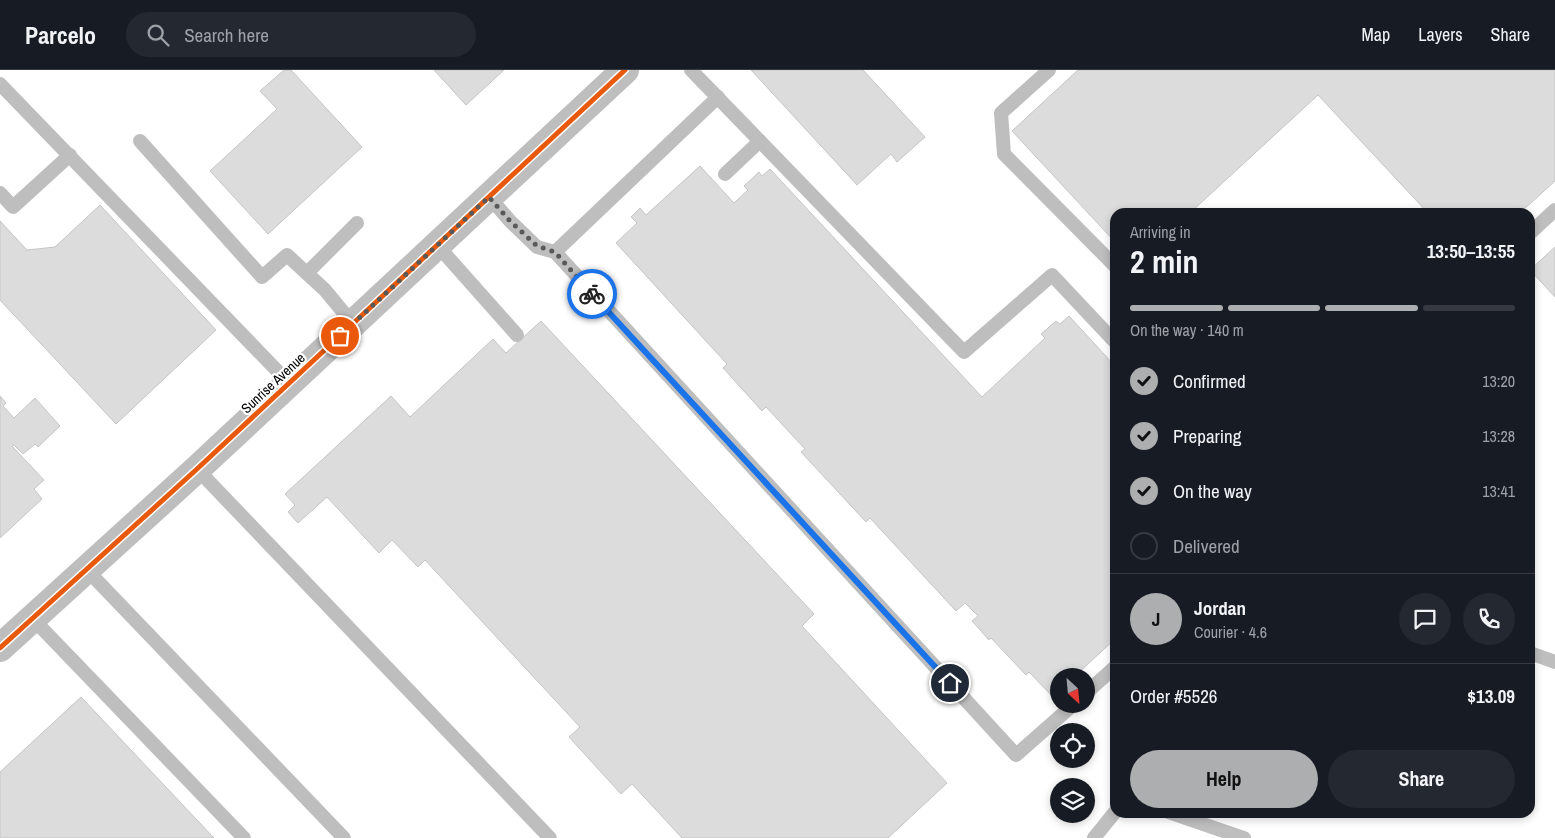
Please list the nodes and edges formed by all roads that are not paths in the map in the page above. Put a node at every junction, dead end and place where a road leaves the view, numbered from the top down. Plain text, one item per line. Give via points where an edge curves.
1 (625, 70) edge
2 (692, 70) edge
3 (1049, 70) edge
4 (0, 84) edge
5 (718, 98) junction
6 (140, 141) dead end
7 (760, 141) junction
8 (70, 155) junction
9 (725, 174) dead end
10 (0, 193) edge
11 (489, 197) junction
12 (1555, 210) edge
13 (356, 223) dead end
14 (1535, 228) edge
15 (437, 245) junction
16 (555, 252) junction
17 (1110, 261) edge
18 (307, 273) junction
19 (353, 324) junction
20 (517, 335) dead end
21 (1110, 337) edge
22 (289, 383) junction
23 (197, 468) junction
24 (86, 569) junction
25 (32, 618) junction
26 (2, 642) edge
27 (1535, 655) edge
28 (1555, 662) edge
29 (1110, 671) edge
30 (1095, 685) edge
31 (1064, 713) edge
32 (1110, 818) edge
33 (1181, 818) edge
34 (1217, 834) edge
35 (244, 838) edge
36 (344, 838) edge
37 (550, 838) edge
38 (1094, 838) edge
39 (1244, 838) edge

1 - 11 street, Sunrise Avenue
2 - 5 lane
3 - 17 lane via 1001,113 1004,154
4 - 8 lane
5 - 7 lane
5 - 16 lane
6 - 18 lane via 262,277 287,255
7 - 9 lane
7 - 21 lane via 964,352 1052,275
8 - 10 lane via 13,207
8 - 22 lane
11 - 15 street, Sunrise Avenue
11 - 16 lane via 537,246
12 - 14 lane
13 - 18 lane
15 - 19 street, Sunrise Avenue
15 - 20 lane
16 - 31 lane via 1016,755
18 - 19 lane
19 - 22 street, Sunrise Avenue
22 - 23 street, Sunrise Avenue
23 - 24 street, Sunrise Avenue
23 - 37 lane
24 - 25 street, Sunrise Avenue
24 - 36 lane
25 - 26 street, Sunrise Avenue
25 - 35 lane
27 - 28 lane
29 - 30 lane
32 - 38 lane
33 - 34 lane
34 - 39 lane

